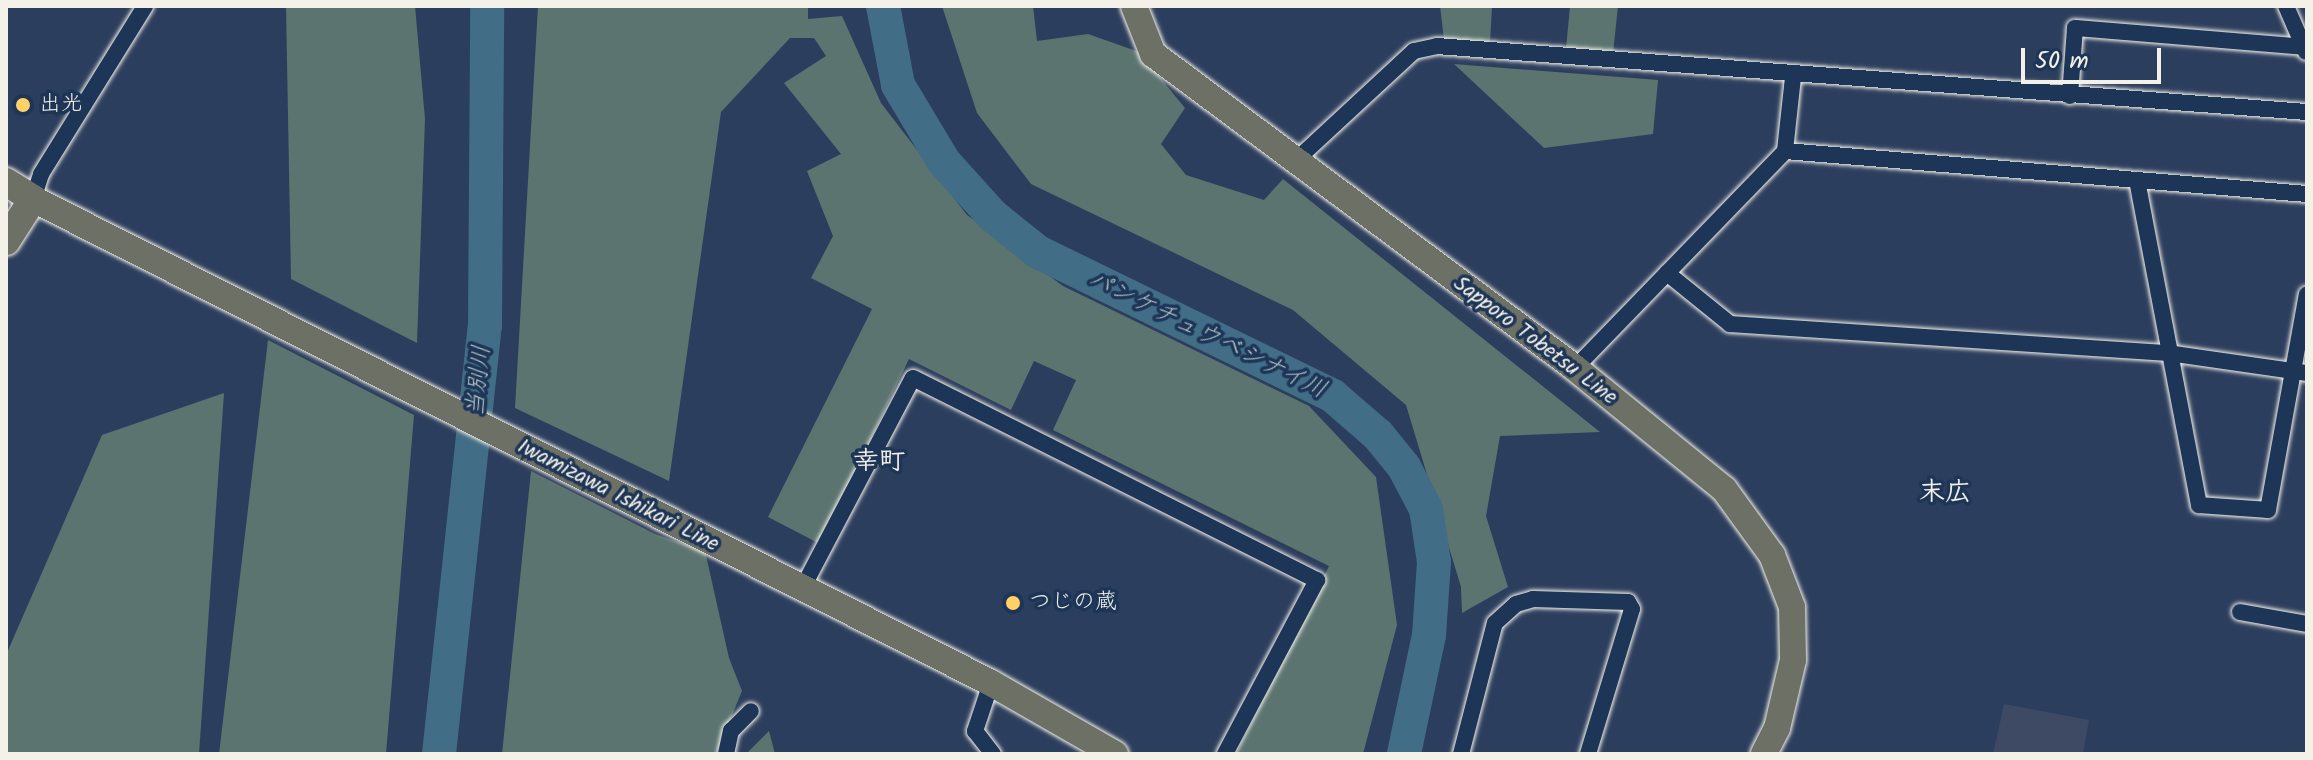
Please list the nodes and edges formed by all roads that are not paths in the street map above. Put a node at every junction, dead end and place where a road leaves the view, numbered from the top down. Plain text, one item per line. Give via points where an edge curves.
1 (145, 6) edge
2 (1134, 6) edge
3 (2286, 6) edge
4 (2306, 49) edge
5 (1793, 77) junction
6 (2070, 96) junction
7 (2307, 112) edge
8 (1785, 151) junction
9 (1293, 163) junction
10 (2137, 180) junction
11 (6, 182) edge
12 (2307, 194) edge
13 (33, 199) junction
14 (6, 241) edge
15 (1667, 273) junction
16 (2307, 294) edge
17 (2168, 353) junction
18 (1575, 368) junction
19 (2300, 372) edge
20 (802, 589) junction
21 (2240, 612) dead end
22 (2307, 624) edge
23 (991, 683) junction
24 (751, 711) dead end
25 (726, 754) edge
26 (993, 754) edge
27 (1115, 754) edge
28 (1225, 754) edge
29 (1461, 754) edge
30 (1588, 754) edge
31 (1764, 754) edge

1 - 13 street via 41,174
2 - 9 main road, Sapporo Tobetsu Line via 1153,54
3 - 4 street
4 - 6 street via 2075,28
5 - 6 street
5 - 8 street
5 - 9 street via 1437,46 1414,51
6 - 7 street
8 - 10 street
8 - 15 street
9 - 18 main road, Sapporo Tobetsu Line
10 - 12 street
10 - 17 street
11 - 13 highway
13 - 14 highway
13 - 20 main road, Iwamizawa Ishikari Line
15 - 17 street via 1730,324
15 - 18 street
16 - 19 street
17 - 19 street
17 - 19 street via 2199,505 2268,510
18 - 31 main road, Sapporo Tobetsu Line via 1724,489 1772,555 1792,607 1793,660 1777,728
20 - 23 main road, Iwamizawa Ishikari Line
20 - 28 street via 913,378 1317,580
21 - 22 street
23 - 26 street via 975,731
23 - 27 main road, Iwamizawa Ishikari Line
24 - 25 street via 731,731
29 - 30 street via 1495,623 1516,604 1533,599 1628,602 1632,609

